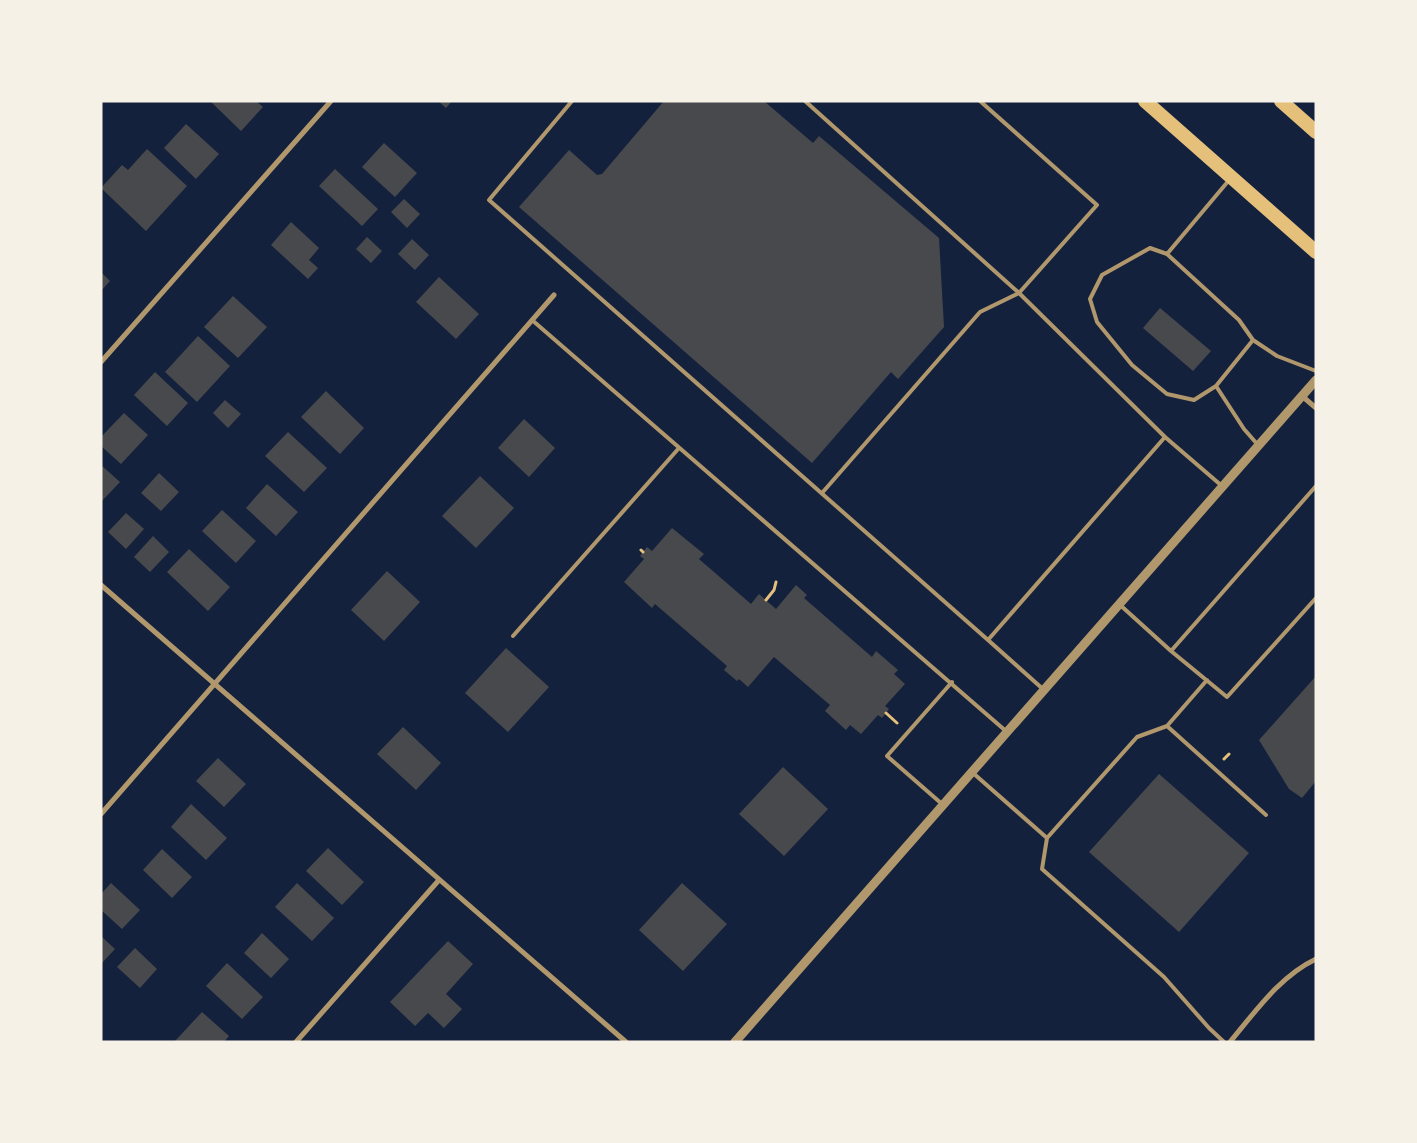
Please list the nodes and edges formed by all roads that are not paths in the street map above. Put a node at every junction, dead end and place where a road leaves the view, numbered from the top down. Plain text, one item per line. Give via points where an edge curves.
1 (331, 101) edge
2 (572, 101) edge
3 (804, 101) edge
4 (980, 101) edge
5 (1145, 101) edge
6 (1281, 101) edge
7 (1316, 132) edge
8 (1231, 177) junction
9 (1316, 252) edge
10 (1167, 254) junction
11 (1019, 293) junction
12 (554, 295) dead end
13 (532, 320) junction
14 (1253, 340) junction
15 (101, 362) edge
16 (1316, 371) edge
17 (1316, 380) edge
18 (1216, 386) junction
19 (1302, 396) junction
20 (1316, 408) edge
21 (1165, 436) junction
22 (1258, 444) junction
23 (679, 448) junction
24 (1222, 486) junction
25 (1316, 486) edge
26 (822, 493) junction
27 (101, 585) edge
28 (1316, 598) edge
29 (1119, 604) junction
30 (513, 636) dead end
31 (988, 640) junction
32 (1171, 652) junction
33 (1207, 680) junction
34 (952, 682) junction
35 (215, 685) junction
36 (1044, 690) junction
37 (1167, 726) junction
38 (1007, 732) junction
39 (972, 772) junction
40 (944, 805) junction
41 (101, 814) edge
42 (1266, 815) dead end
43 (1047, 838) junction
44 (439, 880) junction
45 (1316, 959) edge
46 (296, 1042) edge
47 (626, 1042) edge
48 (735, 1042) edge
49 (1224, 1042) edge
50 (1230, 1042) edge

1 - 15 street
2 - 26 lane via 489,200
3 - 11 lane
4 - 11 lane via 1097,205
5 - 8 highway
6 - 7 highway
8 - 9 highway
8 - 10 lane
10 - 14 lane via 1239,320
10 - 18 lane via 1150,248 1102,275 1090,299 1097,322 1132,366 1167,394 1194,400
11 - 21 lane
11 - 26 lane via 980,312
12 - 13 street
13 - 23 lane
13 - 35 street
14 - 16 lane via 1278,356
14 - 18 lane
17 - 19 street
18 - 22 lane via 1244,429
19 - 20 street
19 - 22 street
21 - 24 lane
21 - 31 lane
22 - 24 street
23 - 30 lane
23 - 34 lane
24 - 29 street
25 - 32 lane
26 - 31 lane
27 - 35 street
28 - 33 lane via 1227,697
29 - 32 lane
29 - 36 street
31 - 36 lane
32 - 33 lane
33 - 37 lane
34 - 38 lane
34 - 40 lane via 887,756
35 - 41 street
35 - 44 street
36 - 38 street
37 - 42 lane
37 - 43 lane via 1137,737
38 - 39 street
39 - 40 street
39 - 43 lane
40 - 48 street
43 - 49 lane via 1042,869 1164,977
44 - 46 street
44 - 47 street
45 - 50 street via 1292,974

